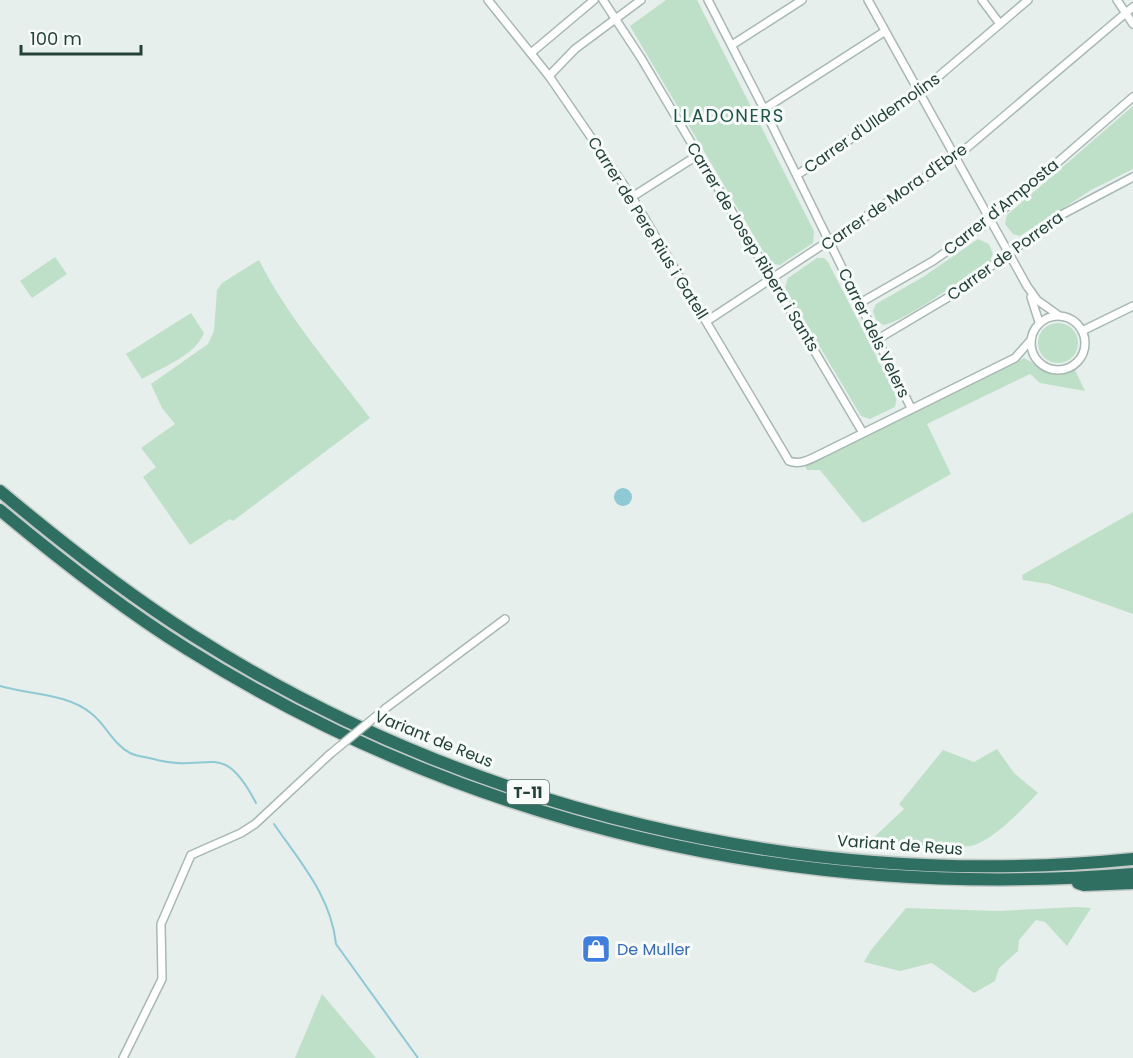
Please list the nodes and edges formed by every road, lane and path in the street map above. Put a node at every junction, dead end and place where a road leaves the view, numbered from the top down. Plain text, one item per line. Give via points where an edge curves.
1 (488, 0) edge
2 (594, 0) edge
3 (603, 0) edge
4 (641, 0) edge
5 (708, 0) edge
6 (802, 0) edge
7 (982, 0) edge
8 (1028, 0) edge
9 (1117, 0) edge
10 (868, 2) edge
11 (1130, 9) edge
12 (616, 18) junction
13 (1000, 24) junction
14 (1133, 24) edge
15 (884, 33) junction
16 (732, 45) junction
17 (531, 53) junction
18 (549, 76) junction
19 (919, 93) junction
20 (1133, 97) edge
21 (764, 109) junction
22 (698, 155) junction
23 (956, 157) junction
24 (797, 175) junction
25 (1133, 177) edge
26 (632, 197) junction
27 (991, 220) junction
28 (830, 242) junction
29 (1010, 253) junction
30 (771, 280) junction
31 (1027, 286) junction
32 (860, 303) junction
33 (1133, 306) edge
34 (1058, 315) junction
35 (707, 321) junction
36 (1039, 322) junction
37 (1082, 331) junction
38 (878, 339) junction
39 (1030, 340) junction
40 (1034, 357) junction
41 (1015, 358) junction
42 (911, 408) junction
43 (863, 433) junction
44 (0, 491) edge
45 (0, 510) edge
46 (505, 619) dead end
47 (1133, 851) edge
48 (1133, 859) edge
49 (958, 866) junction
50 (1133, 874) edge
51 (1066, 878) junction
52 (1133, 883) edge
53 (123, 1058) edge

1 - 17 street, Carrer de Pere Rius i Gatell
2 - 17 street
3 - 12 street, Carrer de Josep Ribera i Sants
4 - 12 street
5 - 16 street, Carrer dels Velers
6 - 16 street
7 - 13 street
8 - 13 street, Carrer d'Ulldemolins
9 - 11 street
10 - 15 street
11 - 14 street
11 - 23 street, Carrer de Mora d'Ebre
12 - 18 street via 575,49
12 - 22 street, Carrer de Josep Ribera i Sants
13 - 19 street, Carrer d'Ulldemolins
15 - 19 street
15 - 21 street
16 - 21 street, Carrer dels Velers
17 - 18 street, Carrer de Pere Rius i Gatell
18 - 26 street, Carrer de Pere Rius i Gatell
19 - 23 street
19 - 24 street, Carrer d'Ulldemolins
20 - 27 street, Carrer d'Amposta
21 - 24 street, Carrer dels Velers
22 - 26 street
22 - 30 street, Carrer de Josep Ribera i Sants
23 - 27 street
23 - 28 street, Carrer de Mora d'Ebre
24 - 28 street, Carrer dels Velers
25 - 29 street, Carrer de Porrera via 1063,214
26 - 35 street, Carrer de Pere Rius i Gatell
27 - 29 street
27 - 32 street, Carrer d'Amposta via 933,261
28 - 30 street, Carrer de Mora d'Ebre
28 - 32 street, Carrer dels Velers
29 - 31 street
29 - 38 street, Carrer de Porrera via 947,298
30 - 35 street, Carrer de Mora d'Ebre
30 - 43 street, Carrer de Josep Ribera i Sants
31 - 34 street via 1037,300
31 - 36 street
32 - 38 street, Carrer dels Velers
33 - 37 street
34 - 36 street
34 - 37 street via 1071,318
35 - 43 street, Carrer de Pere Rius i Gatell via 789,461 796,464
36 - 39 street
37 - 40 street via 1084,351 1070,367 1048,368
38 - 42 street, Carrer dels Velers
39 - 40 street
39 - 41 street
40 - 41 street
41 - 42 street
42 - 43 street
44 - 49 highway, Variant de Reus / T-11 via 108,578 193,636 357,726 450,765 555,802 731,844 812,855
45 - 51 highway, Variant de Reus / T-11 via 120,604 186,649 267,696 370,748 550,815 696,851 810,870 960,880
46 - 53 street, bridge via 386,708 255,824 191,855 162,924 162,979
47 - 49 highway
48 - 49 highway, Variant de Reus / T-11 via 1043,866
50 - 51 highway, Variant de Reus / T-11
51 - 52 highway via 1084,885

